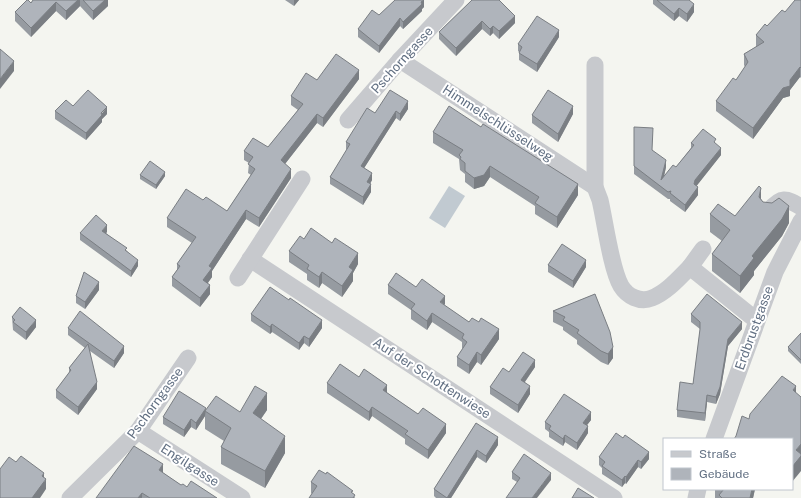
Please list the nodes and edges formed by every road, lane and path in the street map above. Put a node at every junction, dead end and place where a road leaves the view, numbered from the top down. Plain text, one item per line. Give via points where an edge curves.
1 (456, 0) edge
2 (400, 60) junction
3 (595, 65) dead end
4 (348, 120) dead end
5 (302, 179) dead end
6 (595, 187) junction
7 (801, 208) edge
8 (769, 211) edge
9 (801, 221) edge
10 (703, 249) dead end
11 (250, 259) junction
12 (690, 267) junction
13 (238, 278) dead end
14 (756, 320) junction
15 (188, 358) dead end
16 (138, 431) junction
17 (714, 438) edge
18 (70, 498) edge
19 (242, 498) edge
20 (614, 498) edge

1 - 2 street, Pschorngasse
2 - 4 street, Pschorngasse
2 - 6 street, Himmelschlüsselweg
3 - 6 street
5 - 11 street
6 - 12 street via 616,274 620,285 630,296 640,300 651,299 661,294
7 - 8 street via 782,199 775,202
9 - 14 street, Erdbrustgasse via 774,272
10 - 12 street
11 - 13 street
11 - 20 street, Auf der Schottenwiese
12 - 14 street
14 - 17 street, Erdbrustgasse
15 - 16 street, Pschorngasse
16 - 18 street, Pschorngasse
16 - 19 street, Engilgasse

